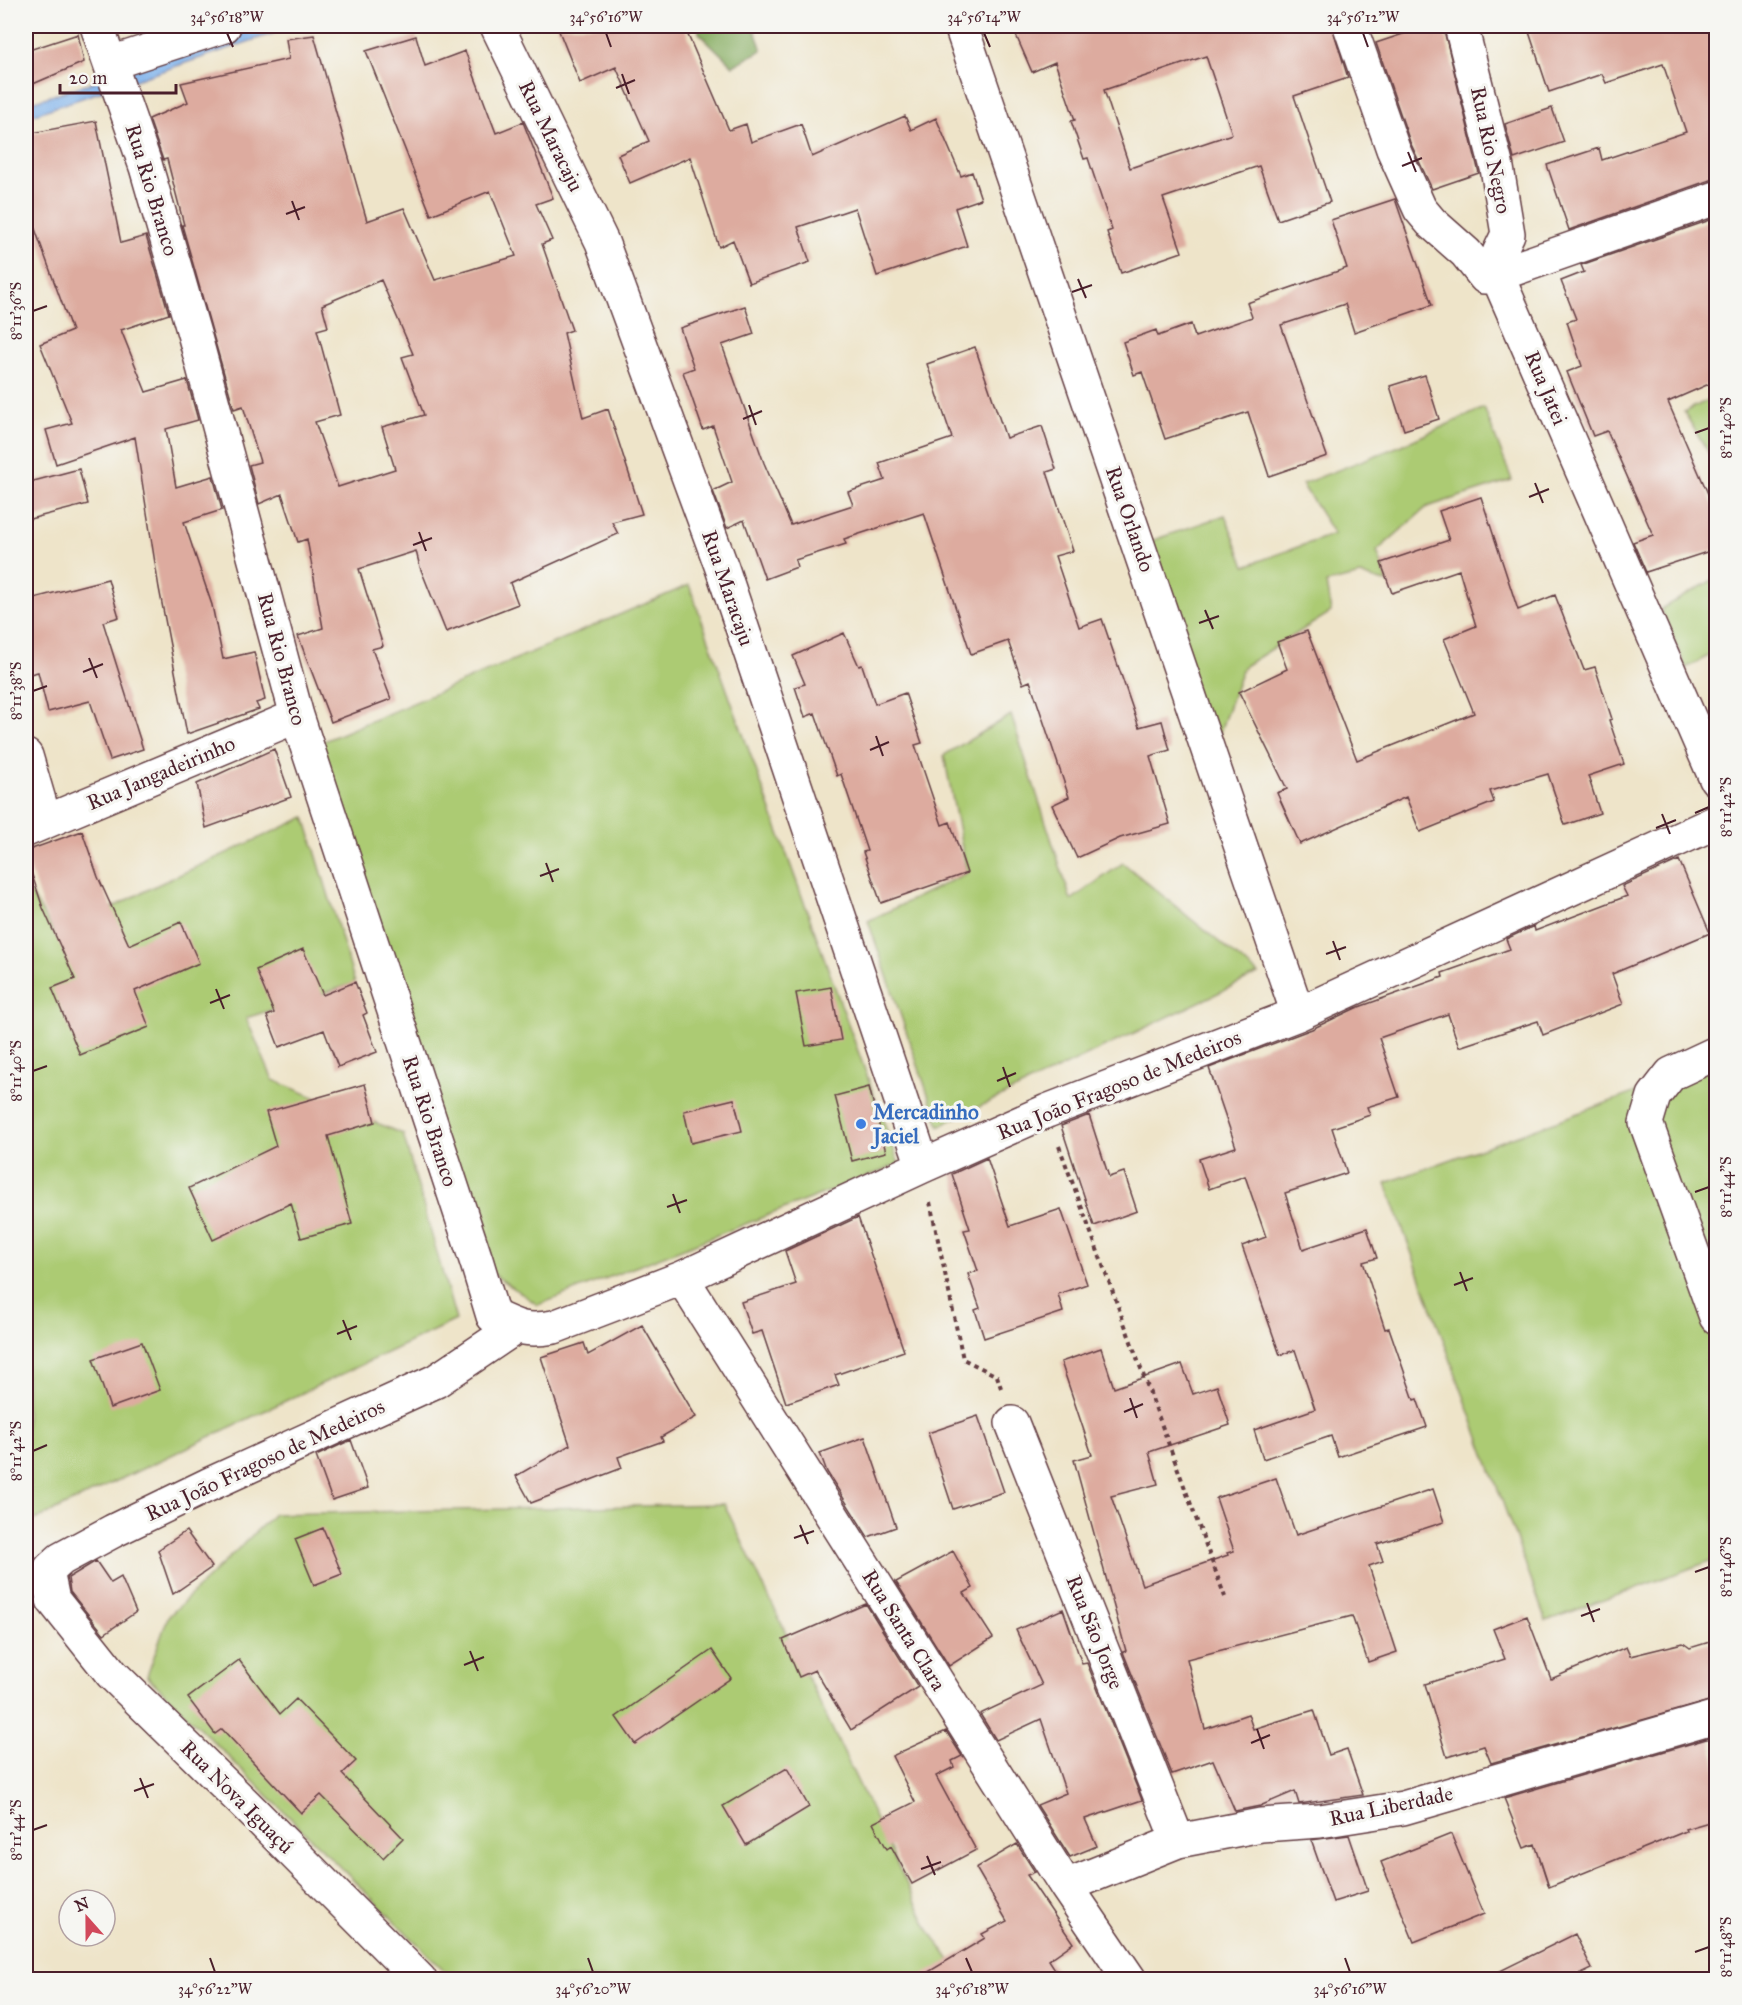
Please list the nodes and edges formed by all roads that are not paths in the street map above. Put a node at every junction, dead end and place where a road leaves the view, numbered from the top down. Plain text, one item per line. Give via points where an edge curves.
1 (97, 26) edge
2 (224, 26) edge
3 (497, 26) edge
4 (961, 26) edge
5 (1350, 26) edge
6 (1461, 26) edge
7 (112, 66) junction
8 (1716, 198) edge
9 (1497, 275) junction
10 (297, 716) junction
11 (26, 756) edge
12 (1716, 779) edge
13 (1716, 822) edge
14 (35, 826) edge
15 (1298, 1014) junction
16 (1716, 1053) edge
17 (923, 1166) junction
18 (682, 1278) junction
19 (1716, 1317) edge
20 (516, 1328) junction
21 (1012, 1423) road end
22 (60, 1610) joint
23 (1716, 1717) edge
24 (1178, 1840) junction
25 (1066, 1886) junction
26 (420, 1980) edge
27 (1130, 1980) edge

1 - 7 street, Rua Rio Branco
2 - 7 street
3 - 17 street, Rua Maracaju via 602,242 722,568
4 - 15 street, Rua Orlando
5 - 9 street via 1396,158 1420,209 1485,277
6 - 9 street, Rua Rio Negro via 1497,168 1508,234 1499,253
7 - 10 street, Rua Rio Branco via 195,337
8 - 9 street
9 - 12 street, Rua Jatei
10 - 14 street, Rua Jangadeirinho
10 - 20 street, Rua Rio Branco via 493,1316
11 - 14 street
13 - 15 street, Rua João Fragoso de Medeiros
15 - 17 street, Rua João Fragoso de Medeiros via 1047,1111
16 - 19 street via 1671,1074 1654,1096 1646,1123
17 - 18 street, Rua João Fragoso de Medeiros
18 - 20 street, Rua João Fragoso de Medeiros via 554,1327
18 - 25 street, Rua Santa Clara
20 - 22 street, Rua João Fragoso de Medeiros via 436,1381 208,1485 61,1559 48,1576 50,1592
21 - 24 street, Rua São Jorge
22 - 26 street, Rua Nova Iguaçú via 112,1674
23 - 24 street, Rua Liberdade via 1403,1808 1320,1821 1261,1825
24 - 25 street, Rua Liberdade
25 - 27 street, Rua Santa Clara

